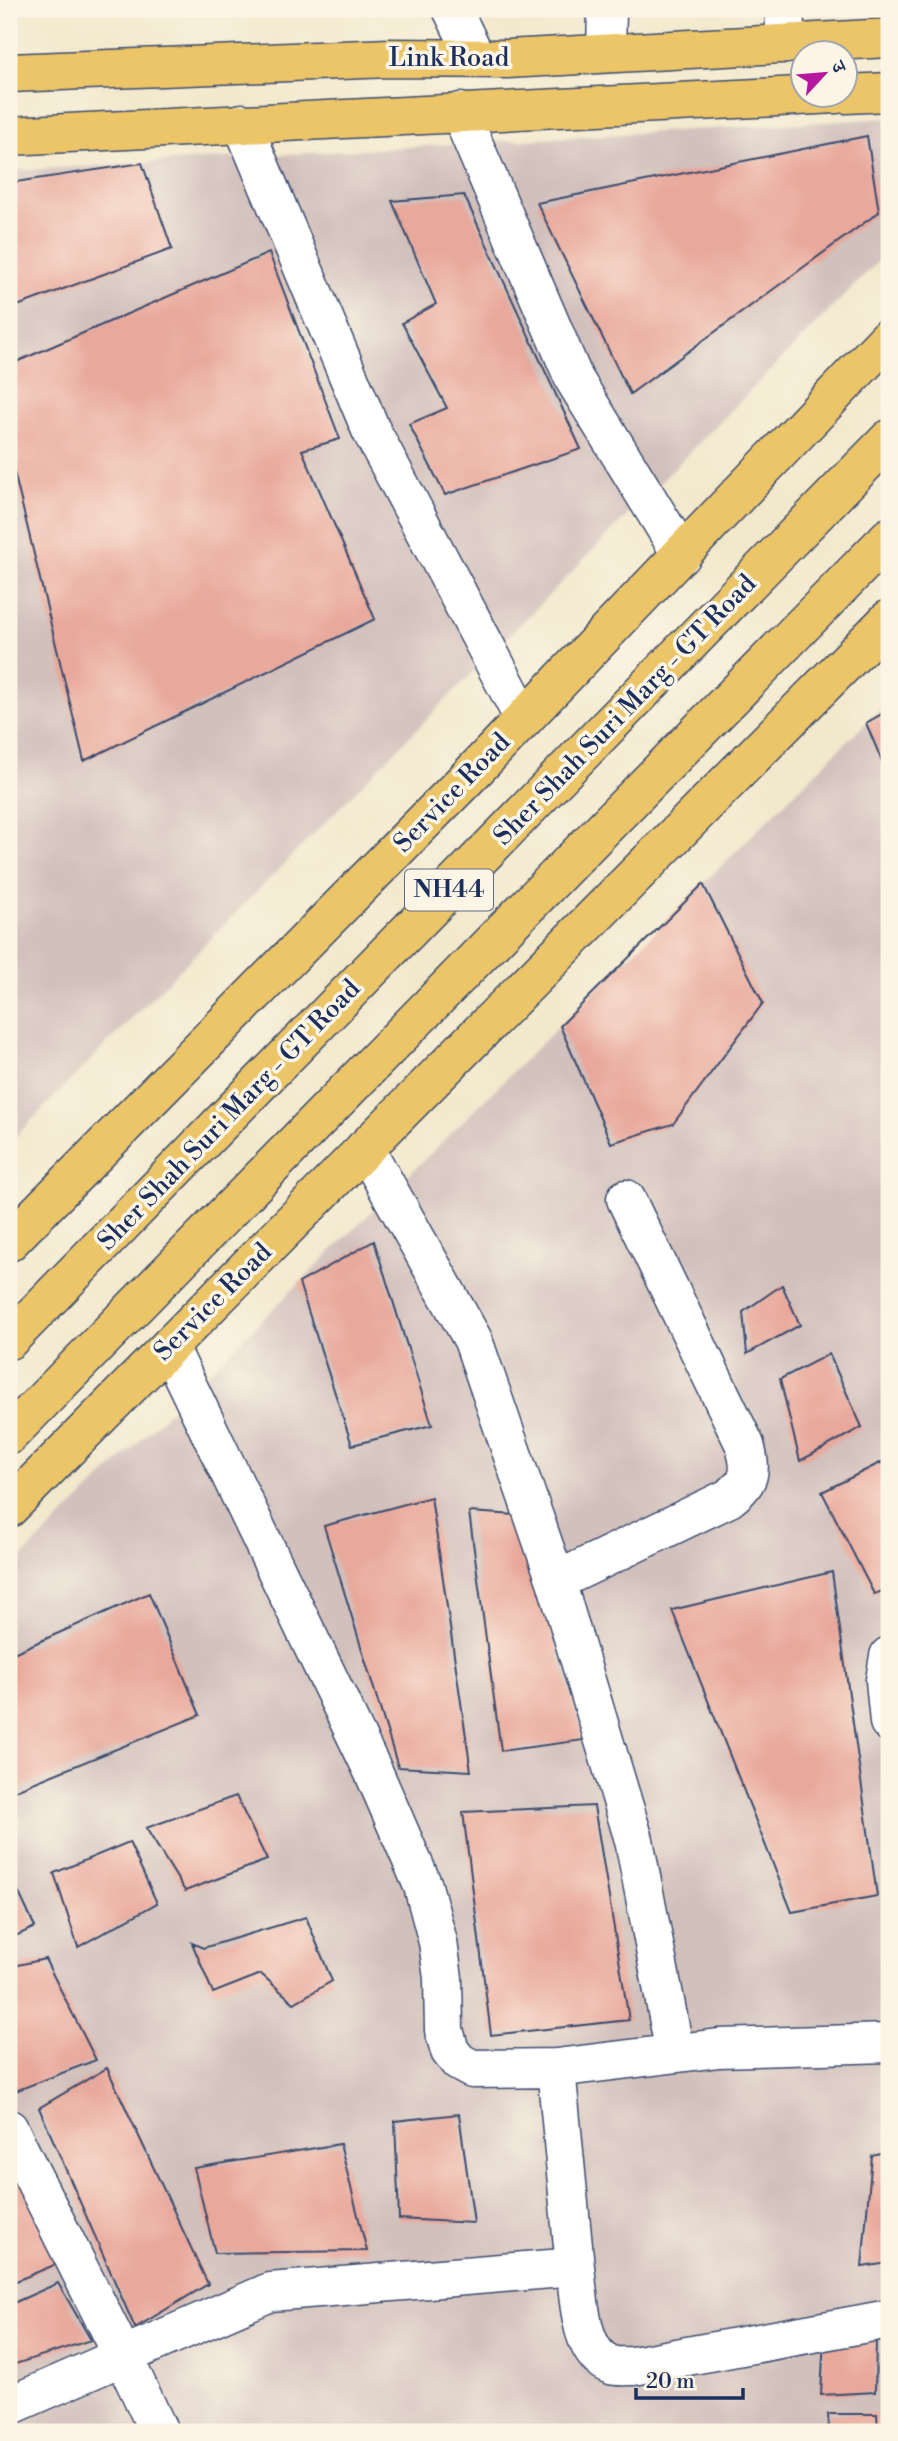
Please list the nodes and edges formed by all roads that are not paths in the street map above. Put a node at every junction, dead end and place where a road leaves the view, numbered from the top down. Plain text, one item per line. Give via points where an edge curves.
1 (452, 9) edge
2 (607, 9) edge
3 (785, 26) edge
4 (889, 38) edge
5 (606, 54) junction
6 (476, 58) junction
7 (9, 73) edge
8 (889, 92) edge
9 (860, 93) edge
10 (790, 96) edge
11 (460, 112) junction
12 (242, 123) junction
13 (9, 135) edge
14 (889, 337) edge
15 (889, 439) edge
16 (889, 537) edge
17 (682, 555) junction
18 (889, 619) edge
19 (524, 719) junction
20 (365, 1148) junction
21 (626, 1199) dead end
22 (9, 1242) edge
23 (9, 1340) edge
24 (169, 1347) junction
25 (9, 1435) edge
26 (9, 1508) edge
27 (556, 1581) junction
28 (889, 1656) edge
29 (889, 1722) edge
30 (889, 2043) edge
31 (674, 2053) junction
32 (555, 2068) junction
33 (9, 2129) edge
34 (575, 2267) junction
35 (889, 2319) edge
36 (123, 2356) junction
37 (9, 2406) edge
38 (159, 2432) edge

1 - 6 street
2 - 5 street
3 - 4 main road, Link Road
3 - 5 main road, Link Road
5 - 6 main road, Link Road
6 - 7 main road, Link Road
8 - 9 main road
10 - 11 main road, Link Road
11 - 12 main road, Link Road
11 - 17 street via 574,379
12 - 13 main road, Link Road
12 - 19 street via 370,430
14 - 17 main road, Service Road
15 - 23 main road, Sher Shah Suri Marg - GT Road / NH44
16 - 25 main road, NH44
17 - 19 main road, Service Road
18 - 20 main road, Service Road
19 - 22 main road, Service Road
20 - 24 main road, Service Road
20 - 27 street via 473,1340
21 - 27 street via 745,1445 750,1472 741,1489 729,1498
24 - 26 main road, Service Road
24 - 32 street via 374,1773 423,1886 438,1942 444,2030 450,2051 472,2069
27 - 31 street via 634,1840
28 - 29 street via 885,1680
30 - 31 street
31 - 32 street
32 - 34 street
33 - 36 street
34 - 35 street via 585,2332 593,2352 613,2366
34 - 36 street via 271,2292
36 - 37 street
36 - 38 street

